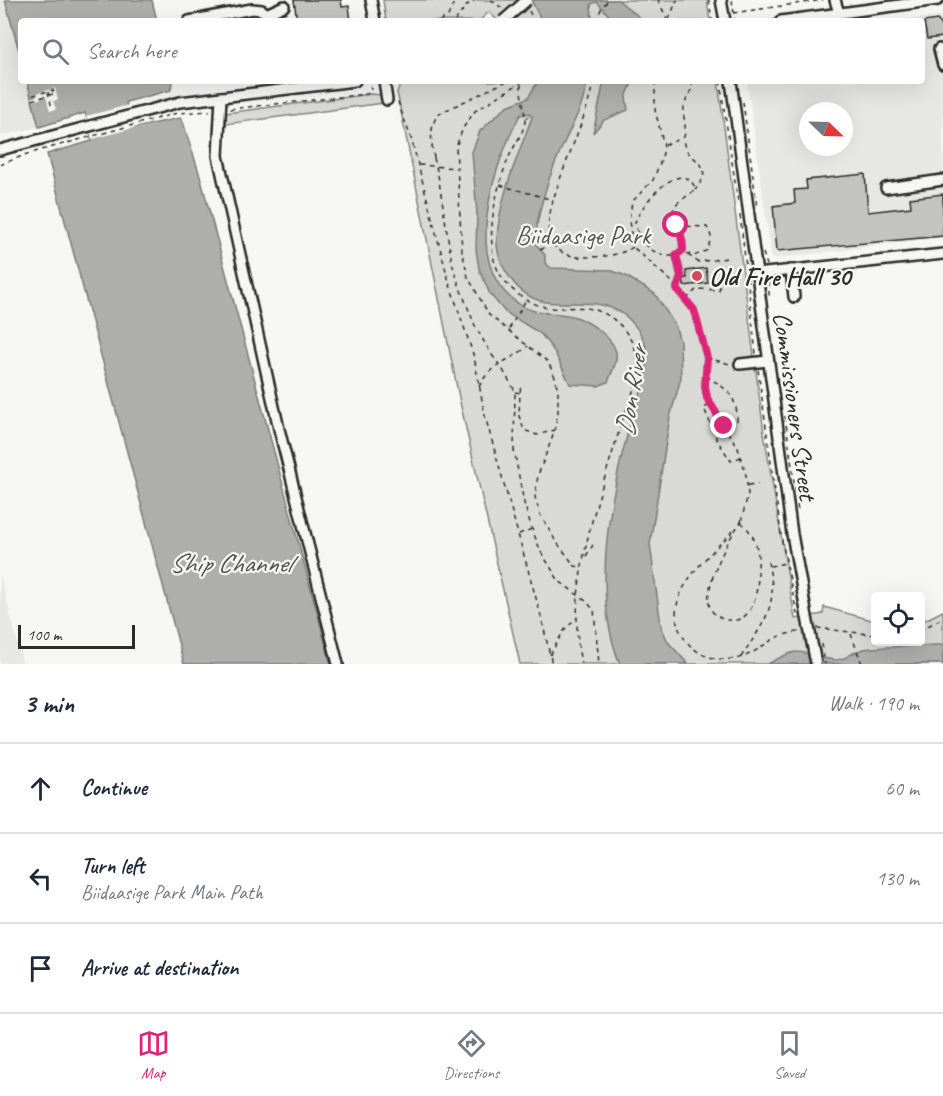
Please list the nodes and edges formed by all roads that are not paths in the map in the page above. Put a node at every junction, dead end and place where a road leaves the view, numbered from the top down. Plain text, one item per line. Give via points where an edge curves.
1 (371, 0) edge
2 (527, 0) edge
3 (722, 0) edge
4 (835, 0) edge
5 (938, 0) edge
6 (284, 6) dead end
7 (839, 13) junction
8 (266, 17) edge
9 (205, 18) edge
10 (374, 18) edge
11 (506, 18) edge
12 (725, 18) edge
13 (803, 18) edge
14 (939, 49) dead end
15 (943, 65) edge
16 (330, 84) edge
17 (384, 84) edge
18 (731, 84) edge
19 (221, 97) junction
20 (387, 100) dead end
21 (0, 150) edge
22 (943, 180) edge
23 (886, 188) dead end
24 (943, 254) edge
25 (791, 270) junction
26 (756, 274) junction
27 (794, 297) dead end
28 (768, 362) junction
29 (740, 364) road end
30 (338, 664) edge
31 (816, 664) edge

1 - 10 street
2 - 11 street, bridge
3 - 12 street
4 - 7 street
5 - 7 street
6 - 8 street
7 - 13 street
8 - 9 street via 262,10 252,9
14 - 15 street
16 - 19 street
17 - 20 street
18 - 26 street, Commissioners Street
19 - 21 street via 180,102 43,145
19 - 30 street via 218,156 279,429
22 - 23 street
24 - 25 street
25 - 26 street
25 - 27 street
26 - 28 street, Commissioners Street
28 - 29 street
28 - 31 street, Commissioners Street, bridge via 803,618

